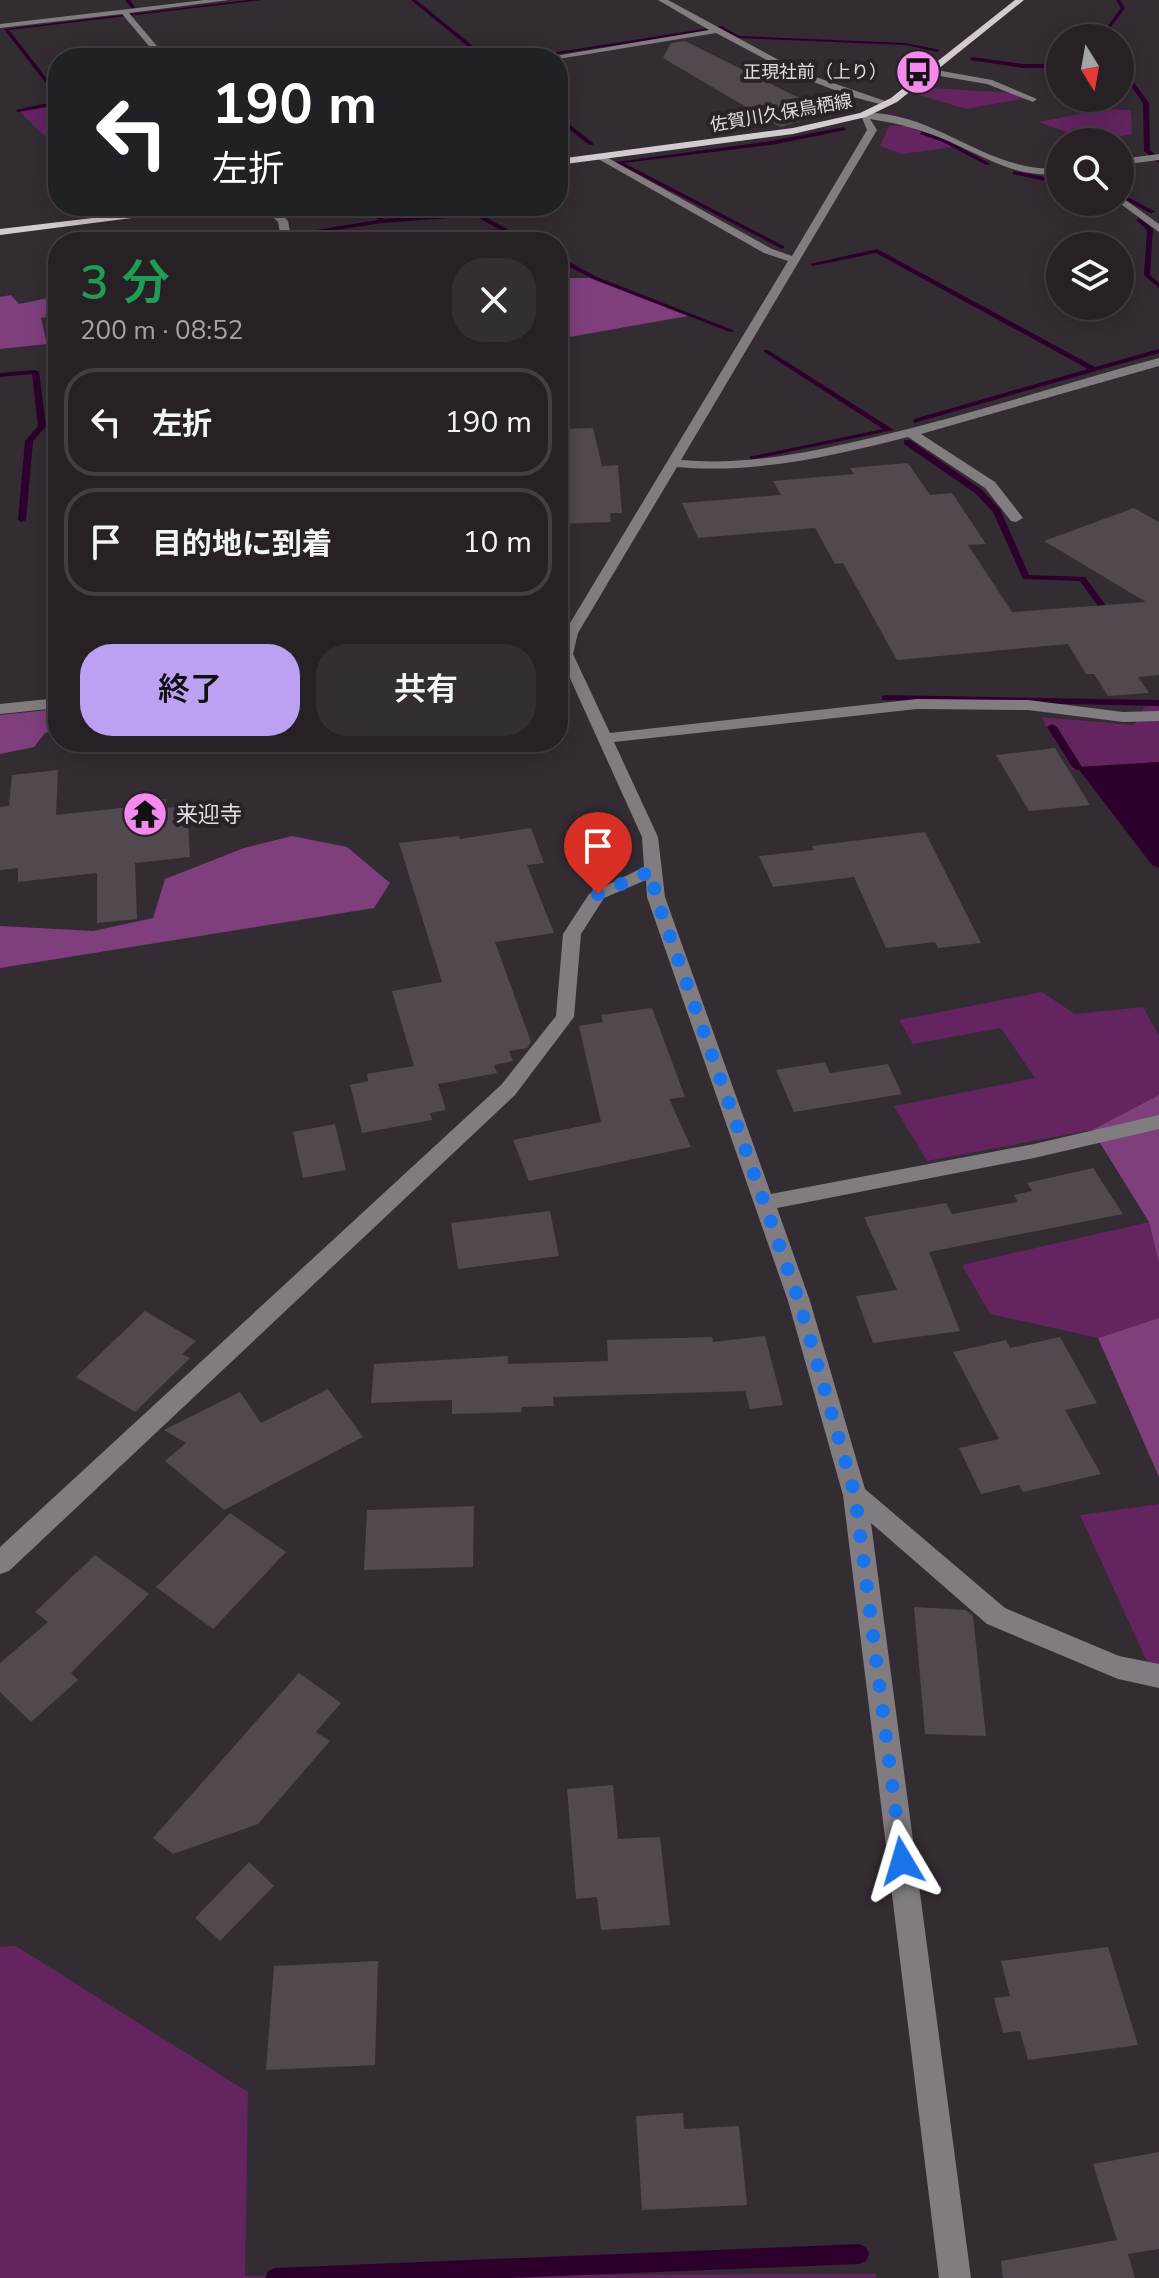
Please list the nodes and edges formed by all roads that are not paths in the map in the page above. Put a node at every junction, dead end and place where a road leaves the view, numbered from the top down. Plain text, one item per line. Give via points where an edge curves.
1 (225, 0) edge
2 (662, 0) edge
3 (1020, 0) edge
4 (126, 14) junction
5 (0, 26) edge
6 (716, 31) junction
7 (155, 48) edge
8 (568, 55) edge
9 (931, 72) junction
10 (1033, 99) dead end
11 (887, 103) junction
12 (863, 115) junction
13 (598, 156) junction
14 (1159, 157) edge
15 (568, 160) edge
16 (1134, 160) edge
17 (1003, 168) junction
18 (1046, 170) edge
19 (1046, 183) edge
20 (1134, 210) edge
21 (135, 216) edge
22 (1159, 229) edge
23 (0, 232) edge
24 (794, 260) junction
25 (1159, 362) edge
26 (911, 433) junction
27 (672, 463) junction
28 (1016, 518) dead end
29 (568, 640) edge
30 (568, 666) edge
31 (48, 704) edge
32 (0, 709) edge
33 (1159, 716) edge
34 (604, 738) junction
35 (651, 871) junction
36 (1159, 1122) edge
37 (764, 1203) junction
38 (855, 1495) junction
39 (0, 1563) edge
40 (1159, 1676) edge
41 (955, 2278) edge

1 - 4 street
2 - 6 street
3 - 9 main road, 佐賀川久保鳥栖線
4 - 5 street
4 - 7 street
6 - 8 street
6 - 11 street via 844,95
9 - 10 street via 989,82
9 - 11 main road, 佐賀川久保鳥栖線
11 - 12 main road, 佐賀川久保鳥栖線
12 - 13 main road, 佐賀川久保鳥栖線 via 793,131
12 - 17 street via 920,127
12 - 24 street via 872,130
13 - 15 main road, 佐賀川久保鳥栖線
13 - 24 street via 768,251
14 - 16 street
17 - 18 street
17 - 19 street via 996,173
20 - 22 street
21 - 23 main road
24 - 27 street
25 - 26 street
26 - 27 street via 746,466
26 - 28 street via 990,485
27 - 29 street
30 - 34 street
31 - 32 street
33 - 34 street via 1123,717 1028,705 917,704
34 - 35 street via 650,837
35 - 37 street
35 - 39 street via 598,894 572,934 565,1017 508,1090
36 - 37 street
37 - 38 street via 799,1301
38 - 40 street via 996,1616 1118,1667
38 - 41 street

